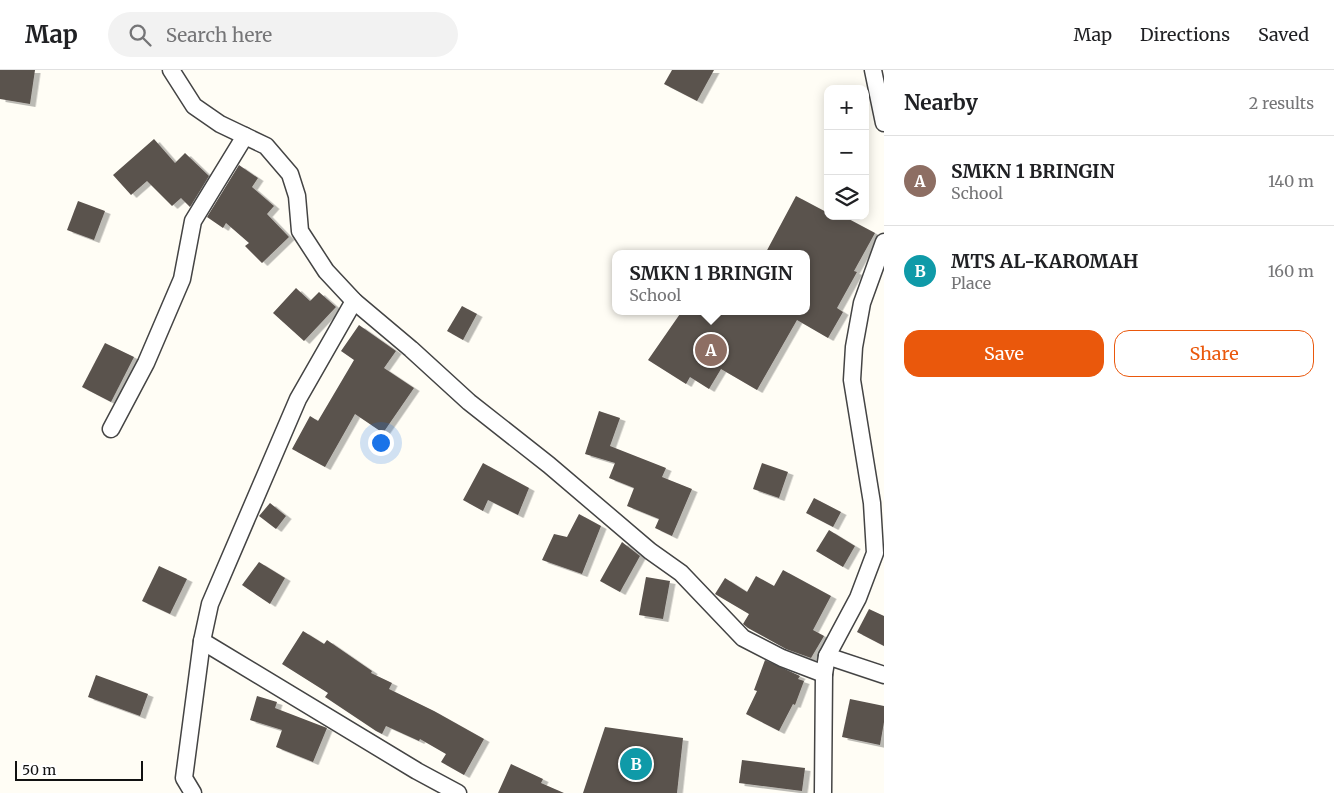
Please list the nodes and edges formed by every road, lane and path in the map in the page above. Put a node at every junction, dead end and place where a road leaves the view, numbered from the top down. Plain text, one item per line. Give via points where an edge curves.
1 (171, 70) edge
2 (872, 70) edge
3 (884, 123) edge
4 (245, 136) junction
5 (884, 242) edge
6 (354, 301) junction
7 (111, 429) dead end
8 (879, 554) edge
9 (202, 641) junction
10 (827, 656) junction
11 (824, 674) junction
12 (884, 675) edge
13 (194, 793) edge
14 (458, 793) edge
15 (823, 793) edge

1 - 4 street via 194,106
2 - 3 street
4 - 6 street via 266,146 290,174 297,196 300,231 326,271
4 - 7 street via 193,221 182,279 146,363
5 - 8 street via 862,302 852,380
6 - 9 street via 298,399 210,604
6 - 11 street via 468,402 681,573 743,638
8 - 10 street
9 - 13 street via 184,778
9 - 14 street
10 - 11 street
10 - 12 street
11 - 15 street

